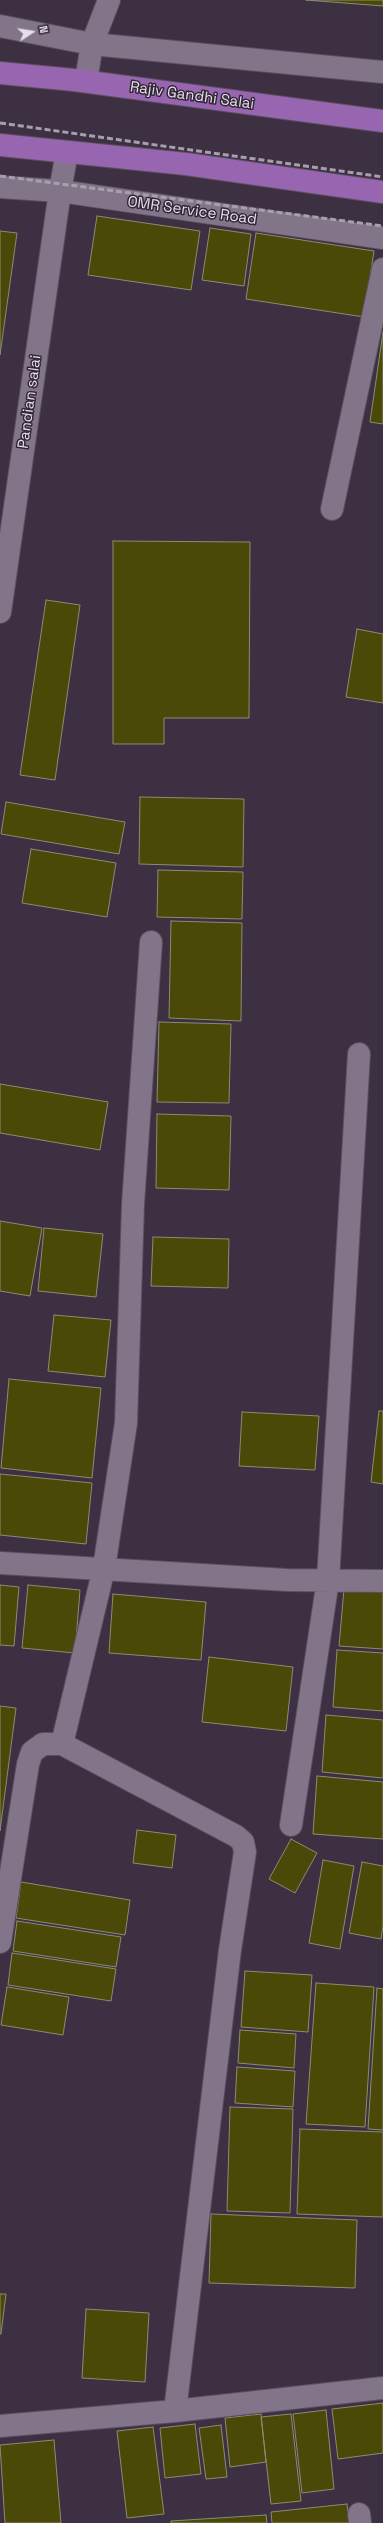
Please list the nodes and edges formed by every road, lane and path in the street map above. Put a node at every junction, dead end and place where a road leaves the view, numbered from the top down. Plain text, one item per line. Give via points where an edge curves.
1 (109, 0) edge
2 (0, 26) edge
3 (92, 44) junction
4 (383, 72) edge
5 (0, 73) edge
6 (86, 82) junction
7 (383, 121) edge
8 (0, 145) edge
9 (67, 152) junction
10 (0, 187) edge
11 (60, 191) junction
12 (383, 192) edge
13 (383, 238) edge
14 (383, 268) edge
15 (332, 509) dead end
16 (0, 612) edge
17 (151, 942) dead end
18 (359, 1054) dead end
19 (0, 1563) edge
20 (104, 1568) junction
21 (328, 1580) junction
22 (383, 1581) edge
23 (62, 1744) junction
24 (291, 1825) dead end
25 (0, 1942) edge
26 (383, 2388) edge
27 (175, 2411) junction
28 (0, 2426) edge

1 - 3 street
2 - 3 street
3 - 4 street
3 - 6 street
5 - 6 main road, Rajiv Gandhi Salai
6 - 7 main road, Rajiv Gandhi Salai
8 - 9 main road
9 - 11 street, Pandian salai
9 - 12 main road via 186,164
10 - 11 street, OMR Service Road
11 - 13 street, OMR Service Road
11 - 16 street, Pandian salai
14 - 15 street
17 - 20 street via 133,1204 126,1423
18 - 21 street
19 - 20 street
20 - 21 street via 287,1580
20 - 23 street
21 - 22 street
21 - 24 street
23 - 25 street via 43,1744 32,1752 30,1758
23 - 27 street via 236,1836 243,1842 245,1852 230,1950
26 - 27 street
27 - 28 street

